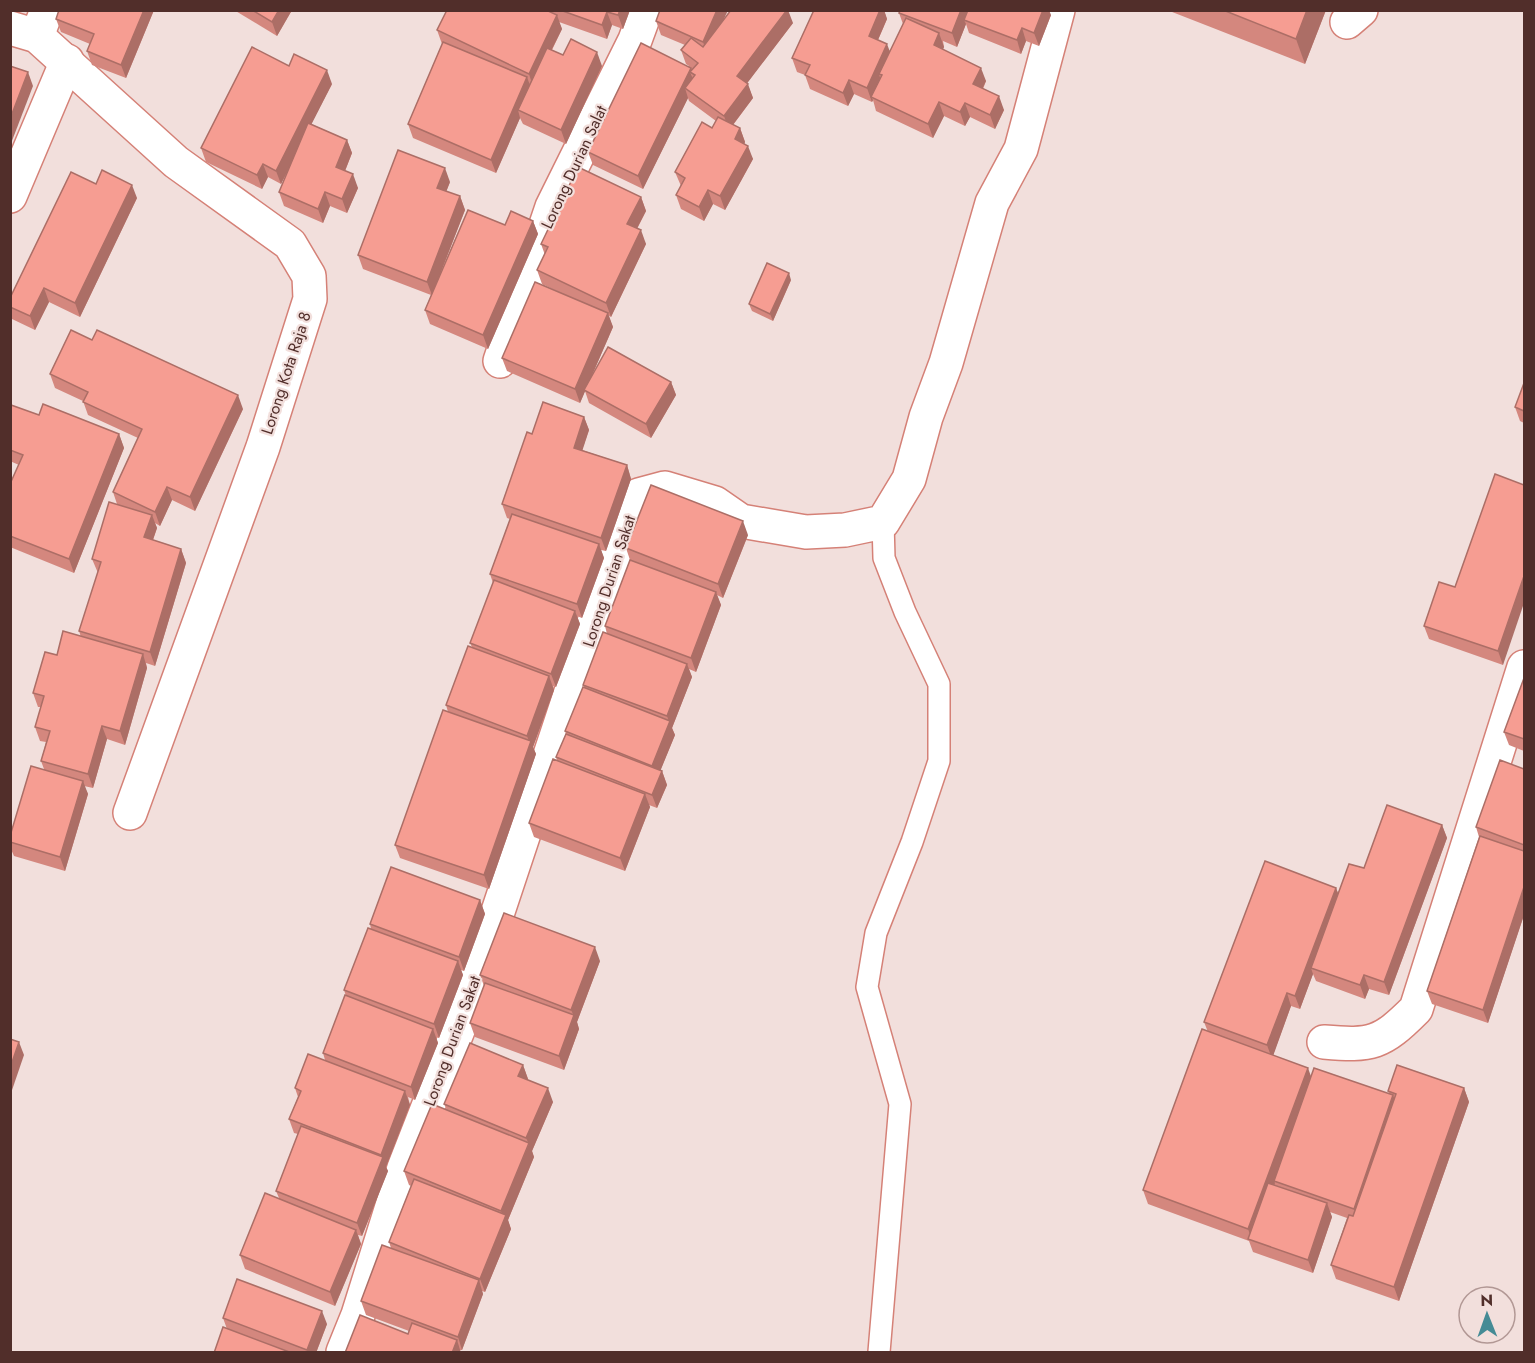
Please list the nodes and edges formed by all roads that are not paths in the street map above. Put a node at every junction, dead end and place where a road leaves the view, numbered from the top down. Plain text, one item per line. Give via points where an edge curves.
1 (646, 10) edge
2 (1058, 10) edge
3 (32, 25) edge
4 (67, 61) junction
5 (10, 196) edge
6 (500, 361) dead end
7 (883, 522) junction
8 (1524, 667) edge
9 (130, 813) dead end
10 (1324, 1042) dead end
11 (343, 1353) edge
12 (879, 1353) edge

1 - 6 street, Lorong Durian Salat via 552,207
2 - 7 street via 1021,149 992,203 909,479
3 - 4 street, Lorong Kota Raja 8
4 - 5 street
4 - 9 street, Lorong Kota Raja 8 via 176,162 290,244 309,276 310,299 262,447
7 - 11 street, Lorong Durian Sakat via 845,530 806,532 741,521 715,502 664,488 639,495 462,1020 404,1168
7 - 12 lane via 884,558 904,612 939,684 939,761 876,933 867,987 900,1104
8 - 10 street via 1416,1009 1390,1035 1357,1045

